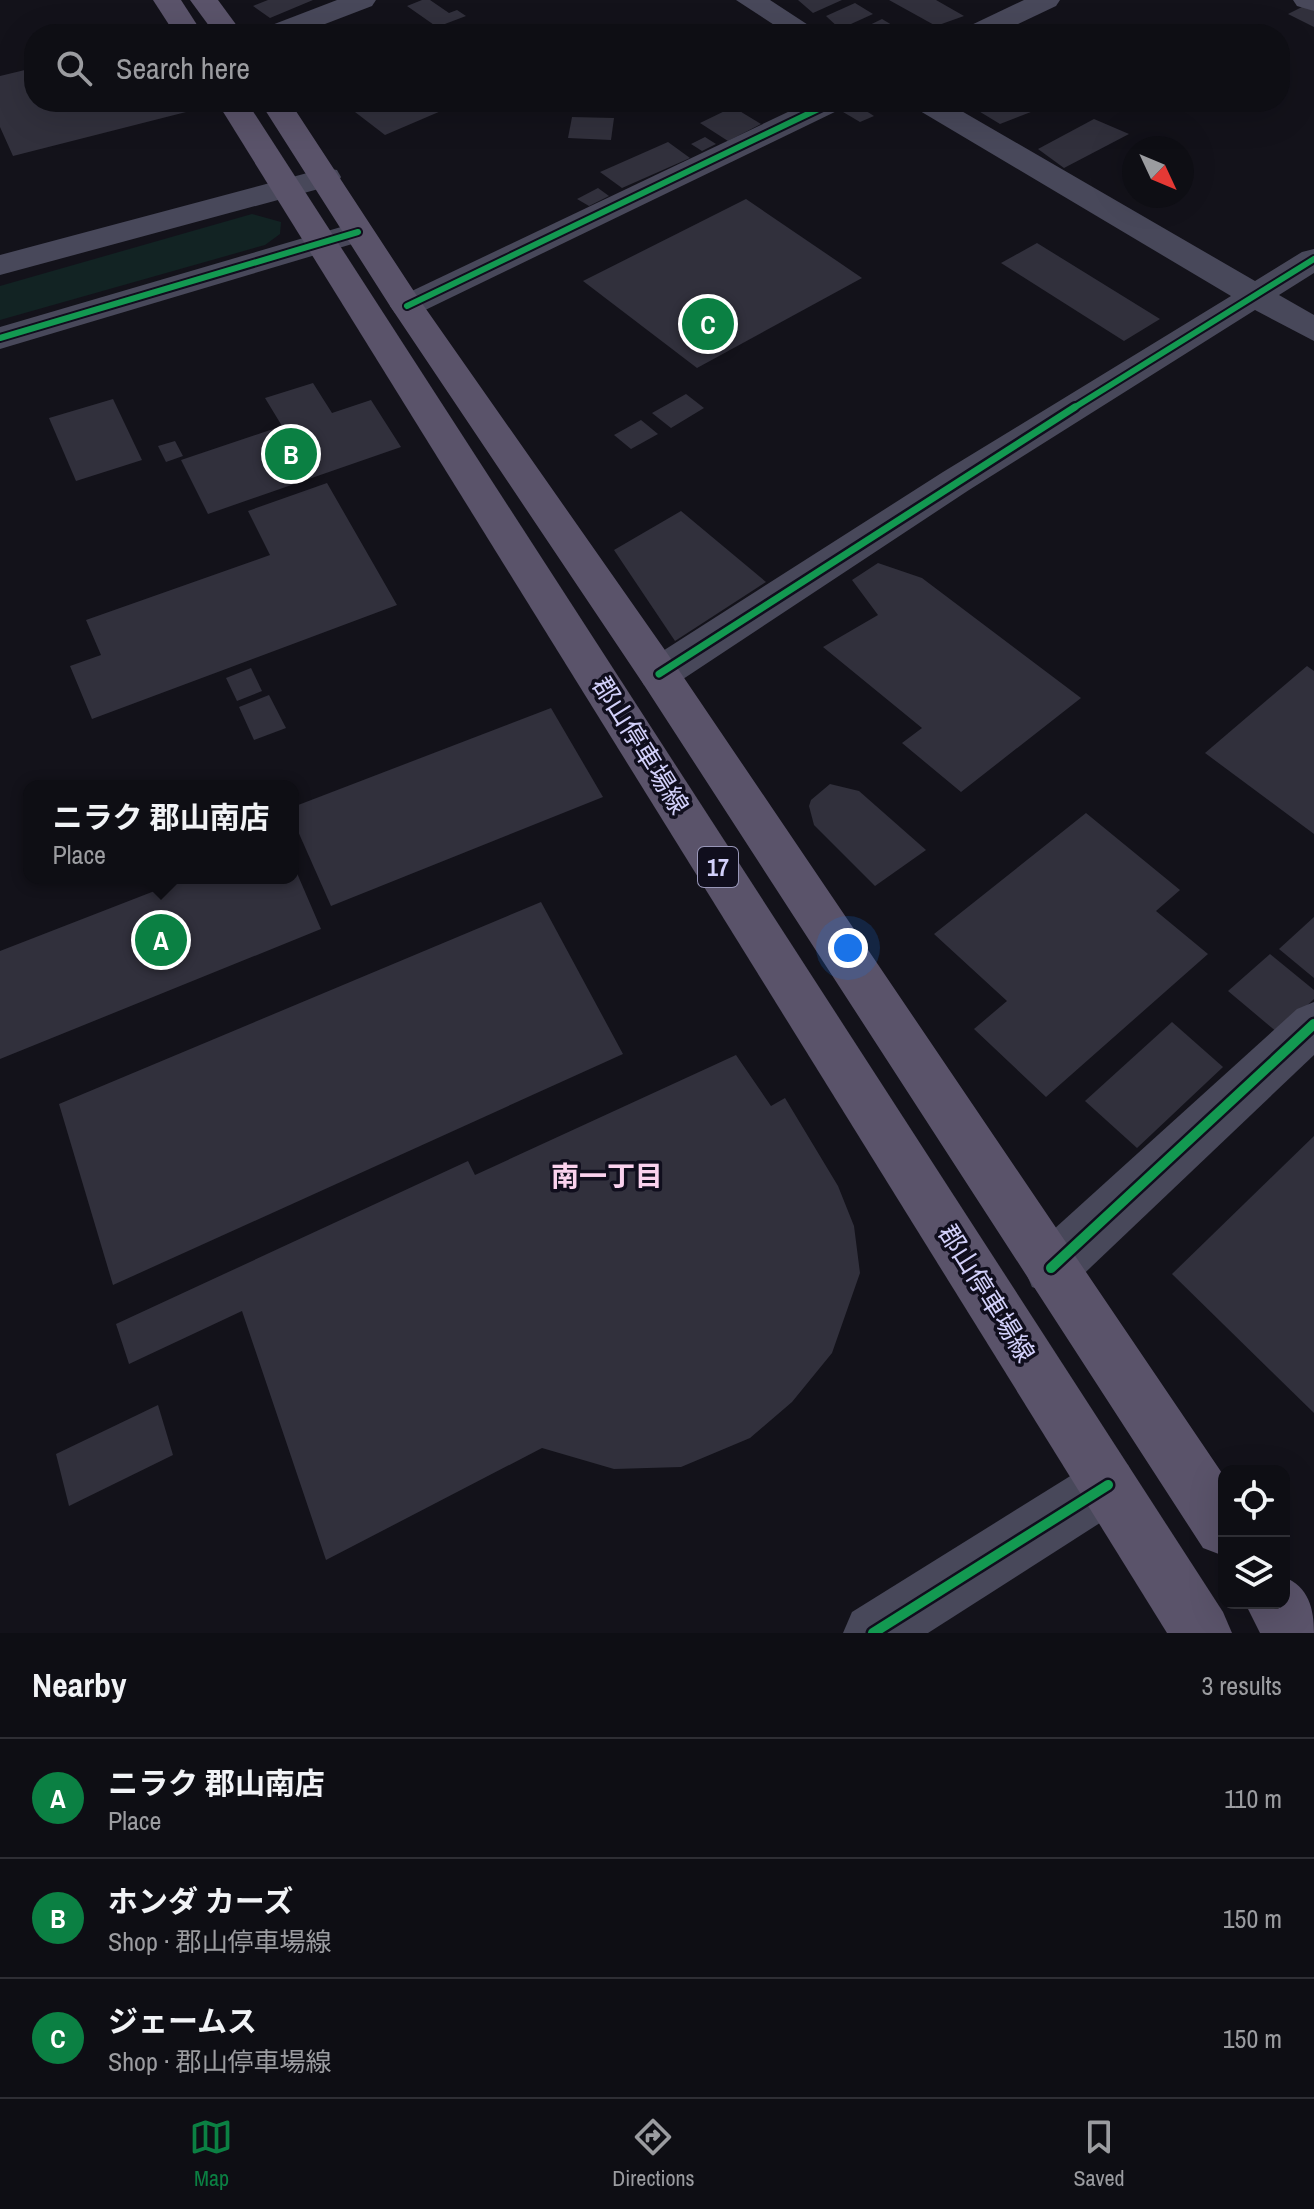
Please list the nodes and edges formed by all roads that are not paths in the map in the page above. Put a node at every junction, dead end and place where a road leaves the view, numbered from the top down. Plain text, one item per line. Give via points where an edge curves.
1 (167, 0) edge
2 (204, 0) edge
3 (362, 0) edge
4 (750, 0) edge
5 (1046, 0) edge
6 (1307, 0) edge
7 (1314, 3) edge
8 (183, 24) edge
9 (222, 24) edge
10 (300, 24) edge
11 (791, 24) edge
12 (996, 24) edge
13 (241, 112) edge
14 (279, 112) edge
15 (812, 112) edge
16 (942, 112) edge
17 (306, 183) junction
18 (338, 238) junction
19 (1314, 259) edge
20 (0, 265) edge
21 (1258, 296) junction
22 (407, 306) junction
23 (1314, 330) edge
24 (0, 338) edge
25 (659, 674) junction
26 (1314, 1024) edge
27 (1051, 1268) junction
28 (1108, 1485) junction
29 (1218, 1518) edge
30 (1279, 1609) edge
31 (873, 1633) edge
32 (1202, 1633) edge
33 (1295, 1633) edge

1 - 8 main road
2 - 9 main road
3 - 10 street
4 - 11 street
5 - 12 street
6 - 7 street
13 - 17 main road, 郡山停車場線 / 17
14 - 17 main road, 郡山停車場線 / 17
15 - 22 street
16 - 21 street
17 - 18 main road, 郡山停車場線 / 17
17 - 20 street
18 - 22 main road, 郡山停車場線 / 17
18 - 24 street
18 - 28 main road, 郡山停車場線 / 17 via 630,727
19 - 21 street
21 - 23 street
21 - 25 street via 956,481
22 - 25 main road, 郡山停車場線 / 17
25 - 27 main road, 郡山停車場線 / 17
26 - 27 street
27 - 29 main road, 郡山停車場線 / 17
28 - 31 street
28 - 32 main road, 郡山停車場線 / 17
30 - 33 main road

